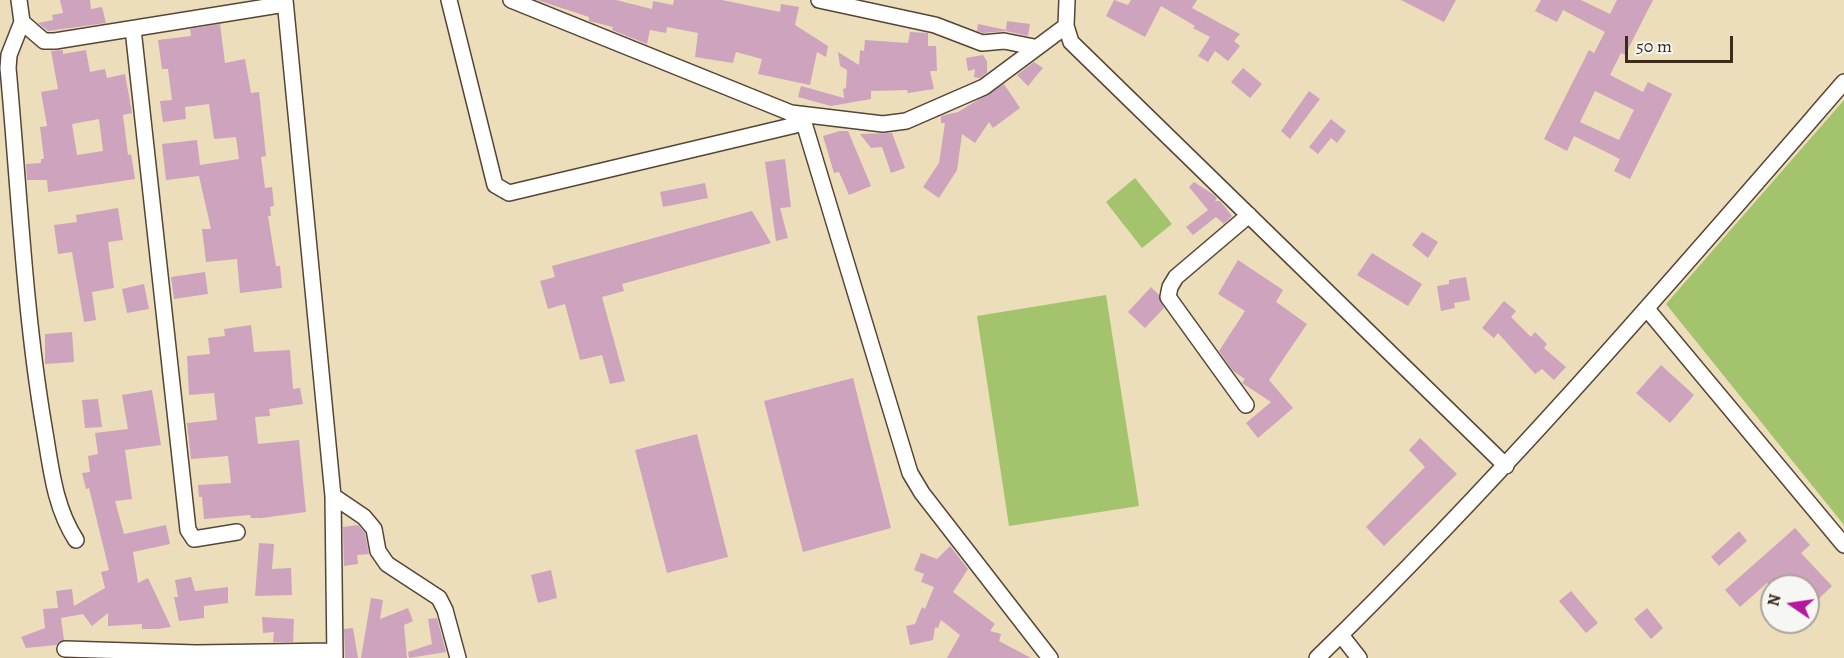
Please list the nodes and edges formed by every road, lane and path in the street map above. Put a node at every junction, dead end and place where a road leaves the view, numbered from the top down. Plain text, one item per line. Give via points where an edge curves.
1 (19, 0) edge
2 (449, 0) edge
3 (511, 0) edge
4 (819, 0) edge
5 (1067, 0) edge
6 (285, 2) edge
7 (22, 22) junction
8 (1066, 26) junction
9 (133, 29) junction
10 (1034, 47) junction
11 (1844, 82) edge
12 (791, 113) junction
13 (804, 123) junction
14 (1250, 214) junction
15 (1647, 309) junction
16 (1246, 405) dead end
17 (1506, 466) junction
18 (333, 496) junction
19 (237, 532) dead end
20 (76, 540) dead end
21 (1844, 544) edge
22 (1341, 635) junction
23 (65, 649) dead end
24 (335, 655) edge
25 (458, 658) edge
26 (1050, 658) edge
27 (1317, 658) edge
28 (1359, 658) edge

1 - 7 street
2 - 13 street via 495,184 509,193
3 - 12 street
4 - 10 street via 935,25 982,43 1004,41
5 - 8 street
6 - 9 street
6 - 18 street
7 - 9 street via 45,41
7 - 20 street via 8,68 32,331 56,497 65,524
8 - 10 street
8 - 14 street via 1071,42
9 - 19 street via 188,530 194,539
10 - 12 street via 984,87 906,121 883,124
11 - 15 street
12 - 13 street
13 - 26 street via 910,473
14 - 16 street via 1176,278 1168,297
14 - 17 street
15 - 17 street
15 - 21 street
17 - 22 street
18 - 24 street
18 - 25 street via 364,517 374,530 378,551 387,564 439,598
22 - 27 street
22 - 28 street
23 - 24 street

